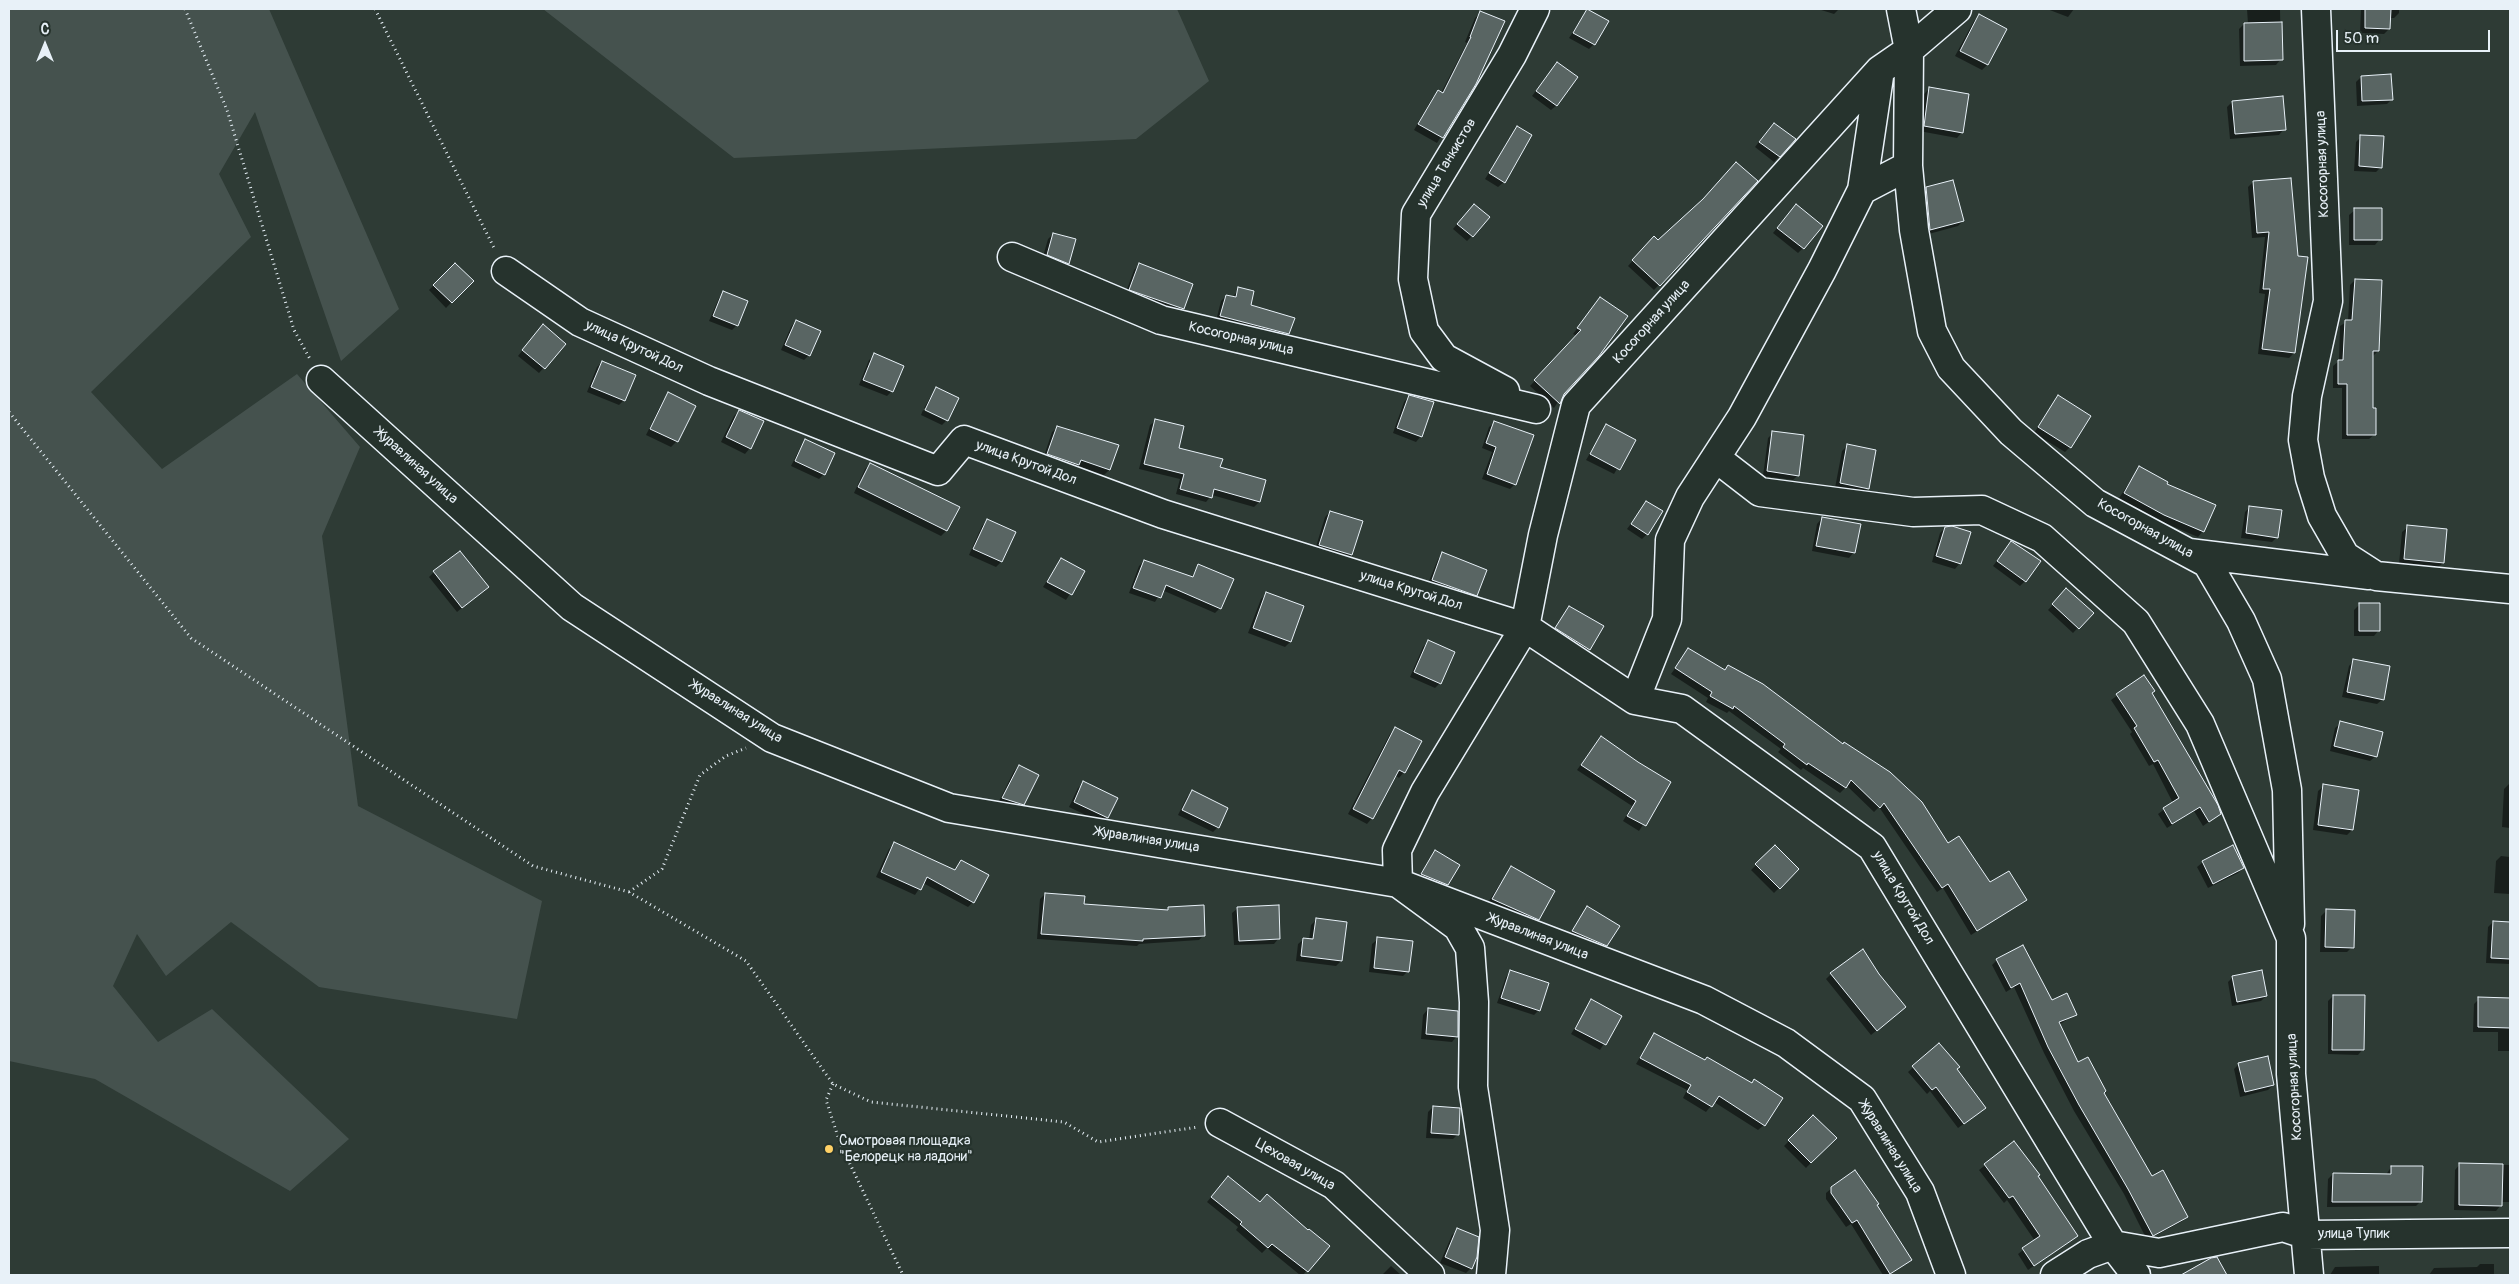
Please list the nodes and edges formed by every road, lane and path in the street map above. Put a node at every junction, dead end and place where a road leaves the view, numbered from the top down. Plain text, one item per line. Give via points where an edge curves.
1 (185, 9) edge
2 (375, 9) edge
3 (1535, 9) edge
4 (1900, 9) edge
5 (1957, 9) edge
6 (2316, 9) edge
7 (1909, 50) junction
8 (1880, 70) junction
9 (1908, 166) junction
10 (1862, 190) junction
11 (1012, 258) dead end
12 (506, 271) joint
13 (322, 380) joint
14 (1576, 405) junction
15 (1536, 409) junction
16 (9, 412) edge
17 (1716, 458) junction
18 (2187, 552) junction
19 (2376, 576) junction
20 (2510, 589) edge
21 (1525, 627) junction
22 (1635, 700) junction
23 (772, 738) junction
24 (1398, 883) junction
25 (629, 892) junction
26 (2291, 938) junction
27 (833, 1084) junction
28 (1220, 1123) joint
29 (2510, 1233) edge
30 (2307, 1235) junction
31 (2113, 1245) junction
32 (903, 1275) edge
33 (1430, 1275) edge
34 (1491, 1275) edge
35 (1951, 1275) edge
36 (2055, 1275) edge
37 (2136, 1275) edge
38 (2309, 1275) edge

1 - 13 path via 227,110 294,330
2 - 12 path
3 - 15 street, улица Танкистов via 1512,55 1416,214 1413,279 1424,331 1444,358
4 - 7 street, Косогорная улица
5 - 7 street, Косогорная улица
6 - 19 street, Косогорная улица via 2328,301 2307,396 2303,440 2322,516 2345,556
7 - 8 street, Косогорная улица
7 - 9 street, Косогорная улица
8 - 10 street
8 - 14 street, Косогорная улица
9 - 10 street
9 - 18 street, Косогорная улица via 1914,230 1932,331 1952,368 2011,432 2095,503
10 - 17 street via 1742,417
11 - 15 street, Косогорная улица via 1161,320
12 - 21 street, улица Крутой Дол via 588,326 709,381 938,471 964,440 1164,514
13 - 23 street, Журавлиная улица via 572,607
14 - 15 street
14 - 21 street, Косогорная улица via 1542,534
16 - 25 path via 190,638 533,866
17 - 22 street via 1690,497 1670,540 1667,619
17 - 26 street, Косогорная улица via 1760,492 1913,512 1982,510 2042,538 2136,622 2191,708
18 - 19 street
18 - 26 street, Косогорная улица via 2207,563 2241,621 2266,679 2287,790
19 - 20 street, Косогорная улица
21 - 22 street, улица Крутой Дол
21 - 24 street via 1425,792 1397,850
22 - 31 street, улица Крутой Дол via 1682,709 1872,847
23 - 24 street, Журавлиная улица via 949,808
23 - 25 path via 726,756 700,775 662,869
24 - 34 street via 1458,927 1470,948 1474,1002 1473,1087 1495,1230
24 - 35 street, Журавлиная улица via 1704,1000 1786,1043 1862,1099 1920,1192
25 - 27 path via 746,961
26 - 30 street, Косогорная улица via 2291,1074
27 - 28 path via 871,1102 1064,1122 1098,1142
27 - 32 path via 826,1100 840,1142
28 - 33 street, Цеховая улица via 1334,1185
29 - 30 street, улица Тупик
30 - 31 street, улица Тупик via 2283,1226 2159,1253
30 - 38 street, Косогорная улица
31 - 36 street via 2088,1254
31 - 37 street, улица Крутой Дол

